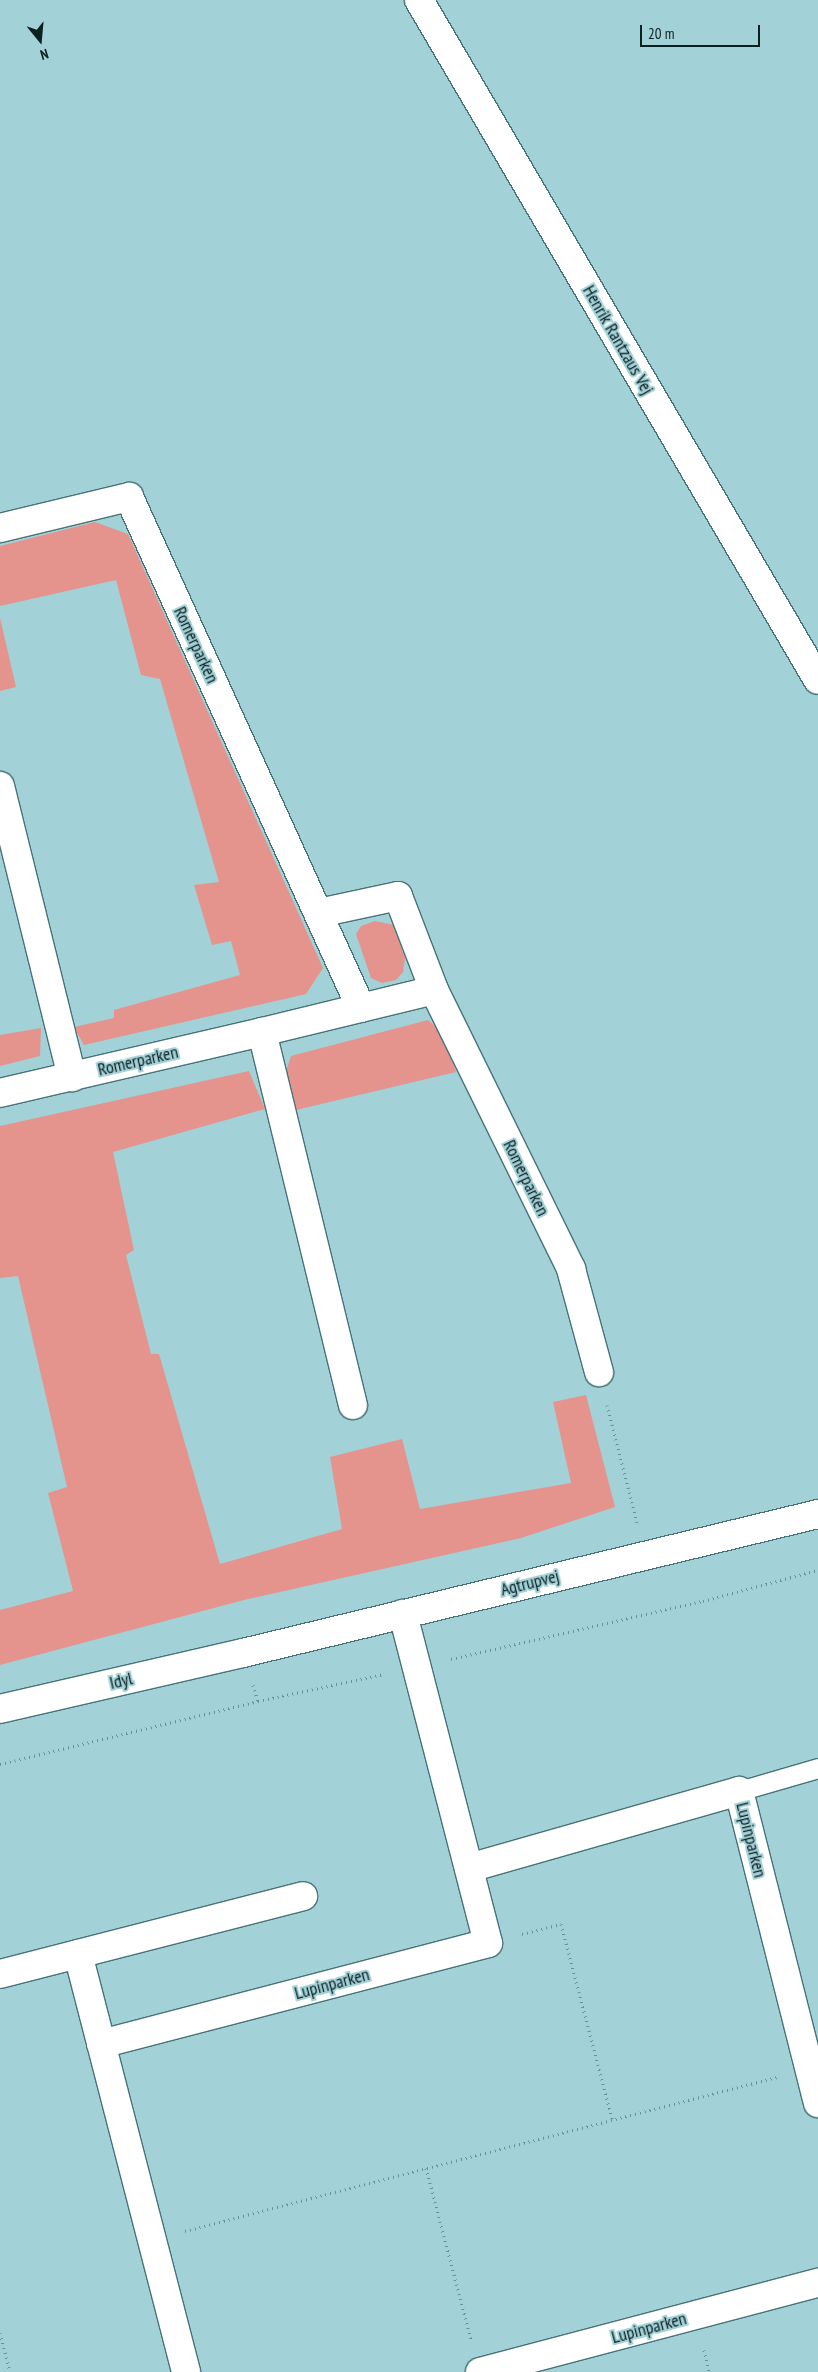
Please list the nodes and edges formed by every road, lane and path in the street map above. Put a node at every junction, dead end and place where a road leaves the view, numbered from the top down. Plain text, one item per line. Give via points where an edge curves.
1 (419, 0) edge
2 (0, 528) edge
3 (818, 680) edge
4 (0, 786) edge
5 (319, 913) junction
6 (434, 990) junction
7 (362, 1008) junction
8 (262, 1032) junction
9 (72, 1077) junction
10 (0, 1093) edge
11 (599, 1372) joint
12 (353, 1406) dead end
13 (818, 1514) edge
14 (645, 1555) junction
15 (402, 1614) junction
16 (243, 1653) joint
17 (0, 1709) edge
18 (818, 1768) edge
19 (739, 1791) junction
20 (469, 1868) junction
21 (303, 1896) dead end
22 (488, 1943) junction
23 (78, 1954) junction
24 (0, 1974) edge
25 (101, 2044) junction
26 (809, 2068) junction
27 (818, 2103) edge
28 (612, 2119) junction
29 (426, 2168) junction
30 (151, 2240) junction
31 (818, 2284) edge
32 (0, 2333) edge
33 (472, 2344) dead end
34 (10, 2372) edge
35 (186, 2372) edge
36 (480, 2372) edge

1 - 3 street, Henrik Rantzaus Vej
2 - 5 street, Romerparken via 129,497
4 - 9 street
5 - 6 street, Romerparken via 398,896
5 - 7 street, Romerparken
6 - 7 street, Romerparken
6 - 11 street, Romerparken via 571,1270
7 - 8 street, Romerparken
8 - 9 street, Romerparken
8 - 12 street
9 - 10 street, Romerparken
11 - 14 path
13 - 14 street, Agtrupvej
14 - 15 street, Agtrupvej
15 - 16 street, Agtrupvej
15 - 20 street
16 - 17 street, Idyl
18 - 19 lane
19 - 20 street, Lupinparken
19 - 26 street, Lupinparken
20 - 22 street
21 - 23 street
22 - 25 street, Lupinparken
22 - 28 path via 561,1924
23 - 24 street
23 - 25 street
25 - 30 street
26 - 27 street, Lupinparken
26 - 28 path
28 - 29 path
29 - 30 path
29 - 33 path
30 - 35 street
31 - 36 street, Lupinparken
32 - 34 path

